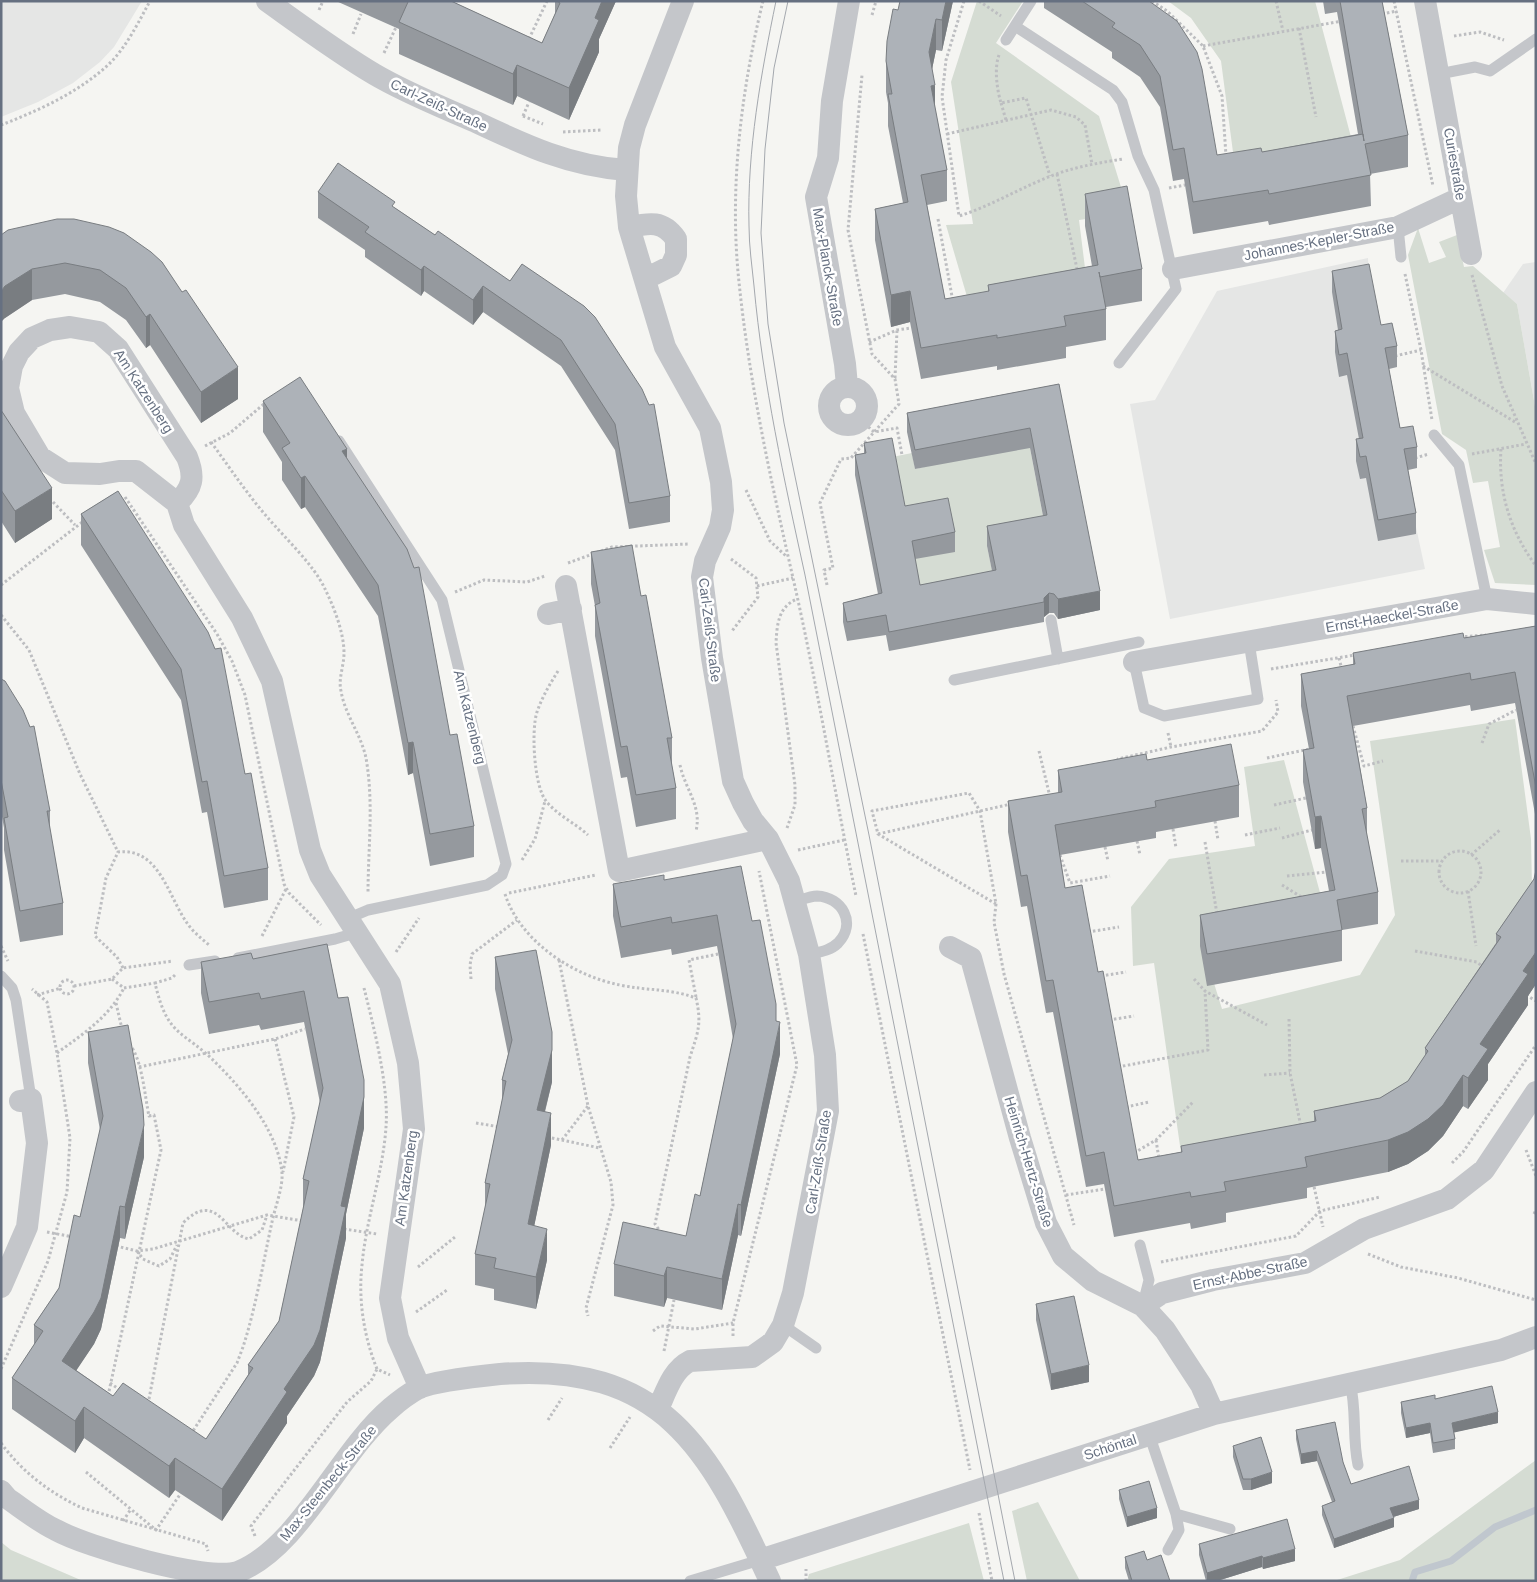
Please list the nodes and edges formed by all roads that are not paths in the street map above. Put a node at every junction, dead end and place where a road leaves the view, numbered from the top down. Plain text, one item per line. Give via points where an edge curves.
1 (267, 1) edge
2 (683, 1) edge
3 (849, 1) edge
4 (1031, 1) edge
5 (1425, 1) edge
6 (1015, 26) junction
7 (1536, 39) edge
8 (1006, 40) road end
9 (1439, 74) junction
10 (626, 170) junction
11 (1460, 198) junction
12 (1398, 227) junction
13 (629, 228) junction
14 (1471, 254) road end
15 (1401, 257) road end
16 (1173, 269) junction
17 (645, 279) junction
18 (1119, 363) dead end
19 (847, 386) junction
20 (331, 429) edge
21 (1434, 435) road end
22 (177, 503) junction
23 (560, 574) road end
24 (1487, 598) junction
25 (1536, 604) edge
26 (571, 610) junction
27 (548, 614) dead end
28 (1051, 620) dead end
29 (1249, 642) junction
30 (1137, 652) junction
31 (1058, 659) junction
32 (954, 680) dead end
33 (772, 846) junction
34 (794, 902) junction
35 (358, 920) junction
36 (950, 947) dead end
37 (809, 954) junction
38 (189, 965) dead end
39 (1, 976) edge
40 (1536, 1092) edge
41 (25, 1100) joint
42 (1140, 1245) dead end
43 (1, 1287) edge
44 (1143, 1306) junction
45 (784, 1325) junction
46 (1536, 1337) edge
47 (816, 1348) dead end
48 (1350, 1382) junction
49 (420, 1388) junction
50 (650, 1404) junction
51 (1214, 1414) junction
52 (1150, 1434) junction
53 (1358, 1465) dead end
54 (1, 1491) edge
55 (1176, 1514) junction
56 (1230, 1529) dead end
57 (1168, 1550) dead end
58 (760, 1560) junction
59 (690, 1581) edge
60 (770, 1581) edge

1 - 10 street, Carl-Zeiß-Straße via 375,74 555,157 595,168
2 - 10 street, Carl-Zeiß-Straße via 635,125
3 - 19 street, Max-Planck-Straße via 832,101 828,158 816,197
4 - 6 lane
5 - 9 street, Curiestraße
6 - 8 lane
6 - 16 lane via 1114,90 1122,102 1138,156 1154,190
7 - 9 lane via 1490,71 1475,67
9 - 11 street, Curiestraße
10 - 13 street, Carl-Zeiß-Straße
11 - 12 street, Johannes-Kepler-Straße
11 - 14 street, Curiestraße
12 - 15 lane
12 - 16 street, Johannes-Kepler-Straße
13 - 17 street, Carl-Zeiß-Straße
13 - 17 street via 658,224 676,239 676,255 671,266
16 - 18 lane via 1176,289
17 - 33 street, Carl-Zeiß-Straße via 665,347 710,428 722,482 723,510 702,577 712,658 733,781 753,821
19 - 19 street via 831,395 830,414 845,425 868,426 866,399 859,390
20 - 35 lane, Am Katzenberg via 442,600 506,864 502,875 487,886
21 - 24 lane via 1459,465
22 - 22 street, Am Katzenberg via 188,492 192,468 118,349 99,332 70,327 50,330 32,338 12,366 8,388 14,414 40,457 65,473 136,471
22 - 35 street, Am Katzenberg via 184,525 242,618 272,682 310,850 320,874
23 - 26 street
24 - 25 street, Ernst-Haeckel-Straße
24 - 29 street, Ernst-Haeckel-Straße
26 - 27 street
26 - 33 street via 619,871 685,857
28 - 31 lane
29 - 30 street, Ernst-Haeckel-Straße
29 - 30 lane via 1258,699 1164,716 1144,708
30 - 31 lane
31 - 32 lane
33 - 34 street, Carl-Zeiß-Straße via 789,881
34 - 37 street, Carl-Zeiß-Straße
34 - 37 lane via 815,896 830,898 844,908 847,920 838,944 826,951
35 - 38 lane via 335,939
35 - 49 street, Am Katzenberg via 395,1001 408,1063 414,1128 390,1298 398,1338
36 - 44 street, Heinrich-Hertz-Straße via 971,958 1028,1166 1046,1223 1063,1256 1093,1281
37 - 45 street, Carl-Zeiß-Straße via 825,1055 828,1111 795,1284
39 - 41 lane via 12,988 16,1000
40 - 44 street, Ernst-Abbe-Straße via 1484,1170 1447,1199 1364,1229 1305,1263 1162,1293
41 - 43 street via 37,1143 27,1227
42 - 44 lane via 1149,1280
44 - 51 street, Heinrich-Hertz-Straße via 1165,1330 1201,1385
45 - 47 lane
45 - 50 street, Carl-Zeiß-Straße via 773,1342 752,1357 690,1361 678,1370
46 - 48 street, Schöntal via 1500,1350
48 - 51 street, Schöntal
48 - 53 lane via 1355,1400 1354,1443
49 - 50 street, Max-Steenbeck-Straße via 479,1376 525,1372 573,1375 608,1383
49 - 54 street, Max-Steenbeck-Straße via 392,1407 369,1429 286,1538 236,1573 214,1574 170,1568 100,1548 56,1530
50 - 58 street, Max-Steenbeck-Straße via 678,1426 707,1462
51 - 52 street, Schöntal
52 - 55 lane
52 - 58 street, Schöntal
55 - 56 lane
55 - 57 lane via 1179,1530
58 - 59 lane, Schöntal
58 - 60 street, Max-Steenbeck-Straße

